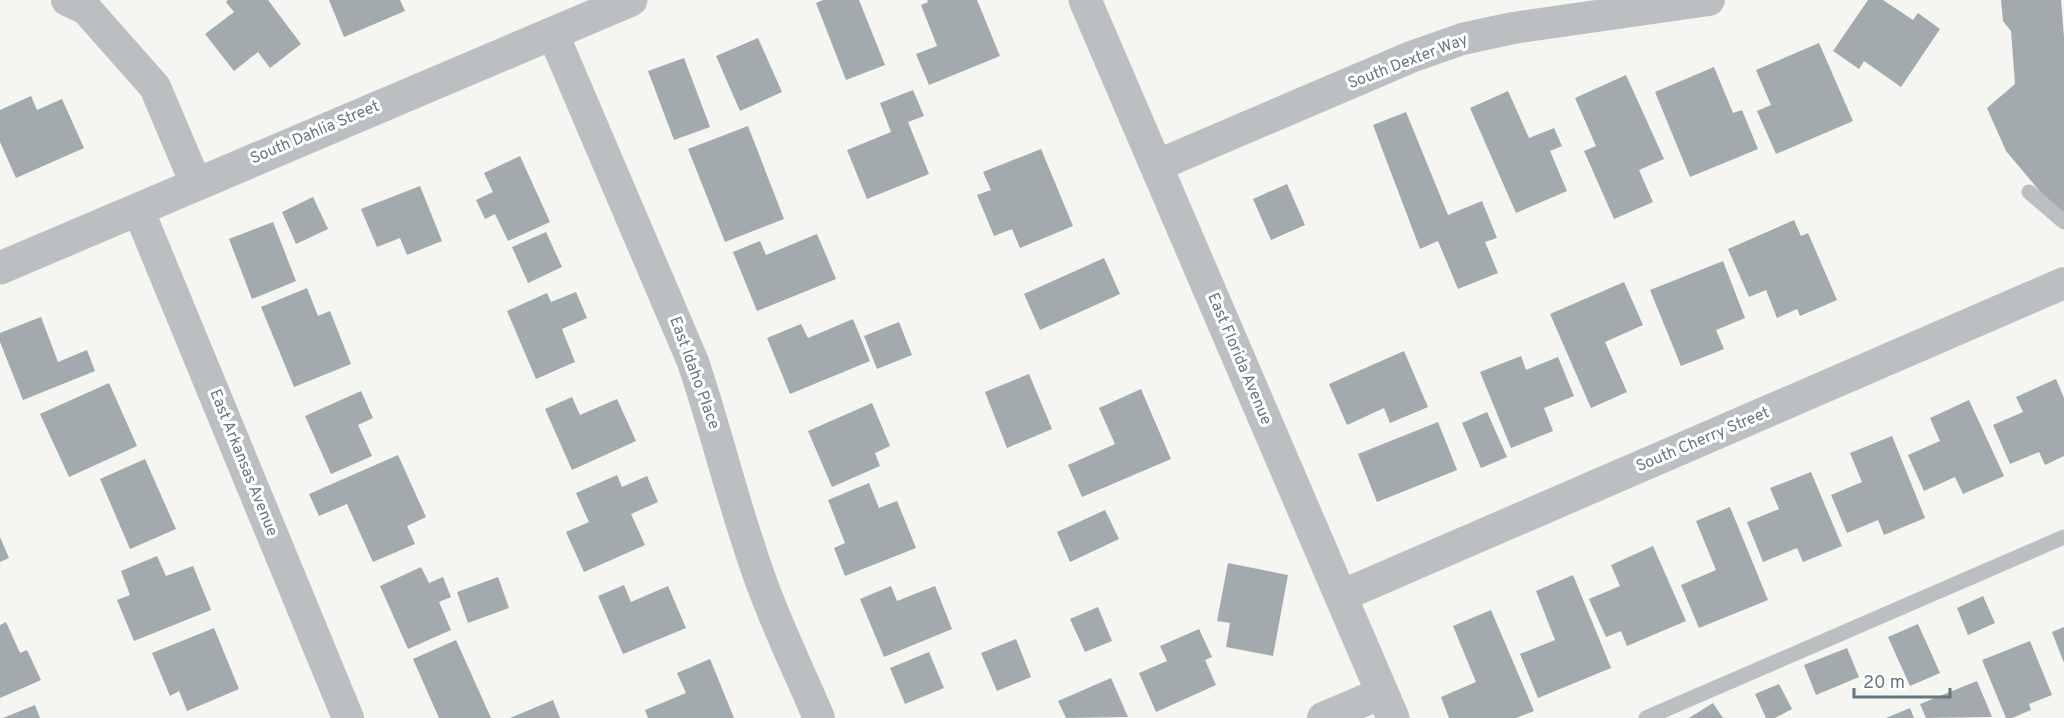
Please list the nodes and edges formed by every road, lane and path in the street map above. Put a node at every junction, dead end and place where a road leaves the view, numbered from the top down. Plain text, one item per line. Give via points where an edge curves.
1 (67, 0) edge
2 (632, 0) edge
3 (1085, 0) edge
4 (1709, 0) edge
5 (553, 34) junction
6 (1156, 166) junction
7 (196, 183) junction
8 (2029, 192) dead end
9 (138, 209) junction
10 (2064, 222) edge
11 (0, 268) edge
12 (2064, 283) edge
13 (2064, 537) edge
14 (1341, 596) junction
15 (1388, 706) edge
16 (348, 718) edge
17 (819, 718) edge
18 (1323, 718) edge
19 (1646, 718) edge

1 - 7 street via 86,9 155,87
2 - 5 street, South Dahlia Street
3 - 6 street, East Florida Avenue
4 - 6 street, South Dexter Way via 1462,39
5 - 7 street, South Dahlia Street
5 - 17 street, East Idaho Place via 693,362 750,549
6 - 14 street, East Florida Avenue
7 - 9 street, South Dahlia Street
8 - 10 lane
9 - 11 street, South Dahlia Street
9 - 16 street, East Arkansas Avenue
12 - 14 street, South Cherry Street
13 - 19 lane
14 - 15 street, East Florida Avenue
15 - 18 street

